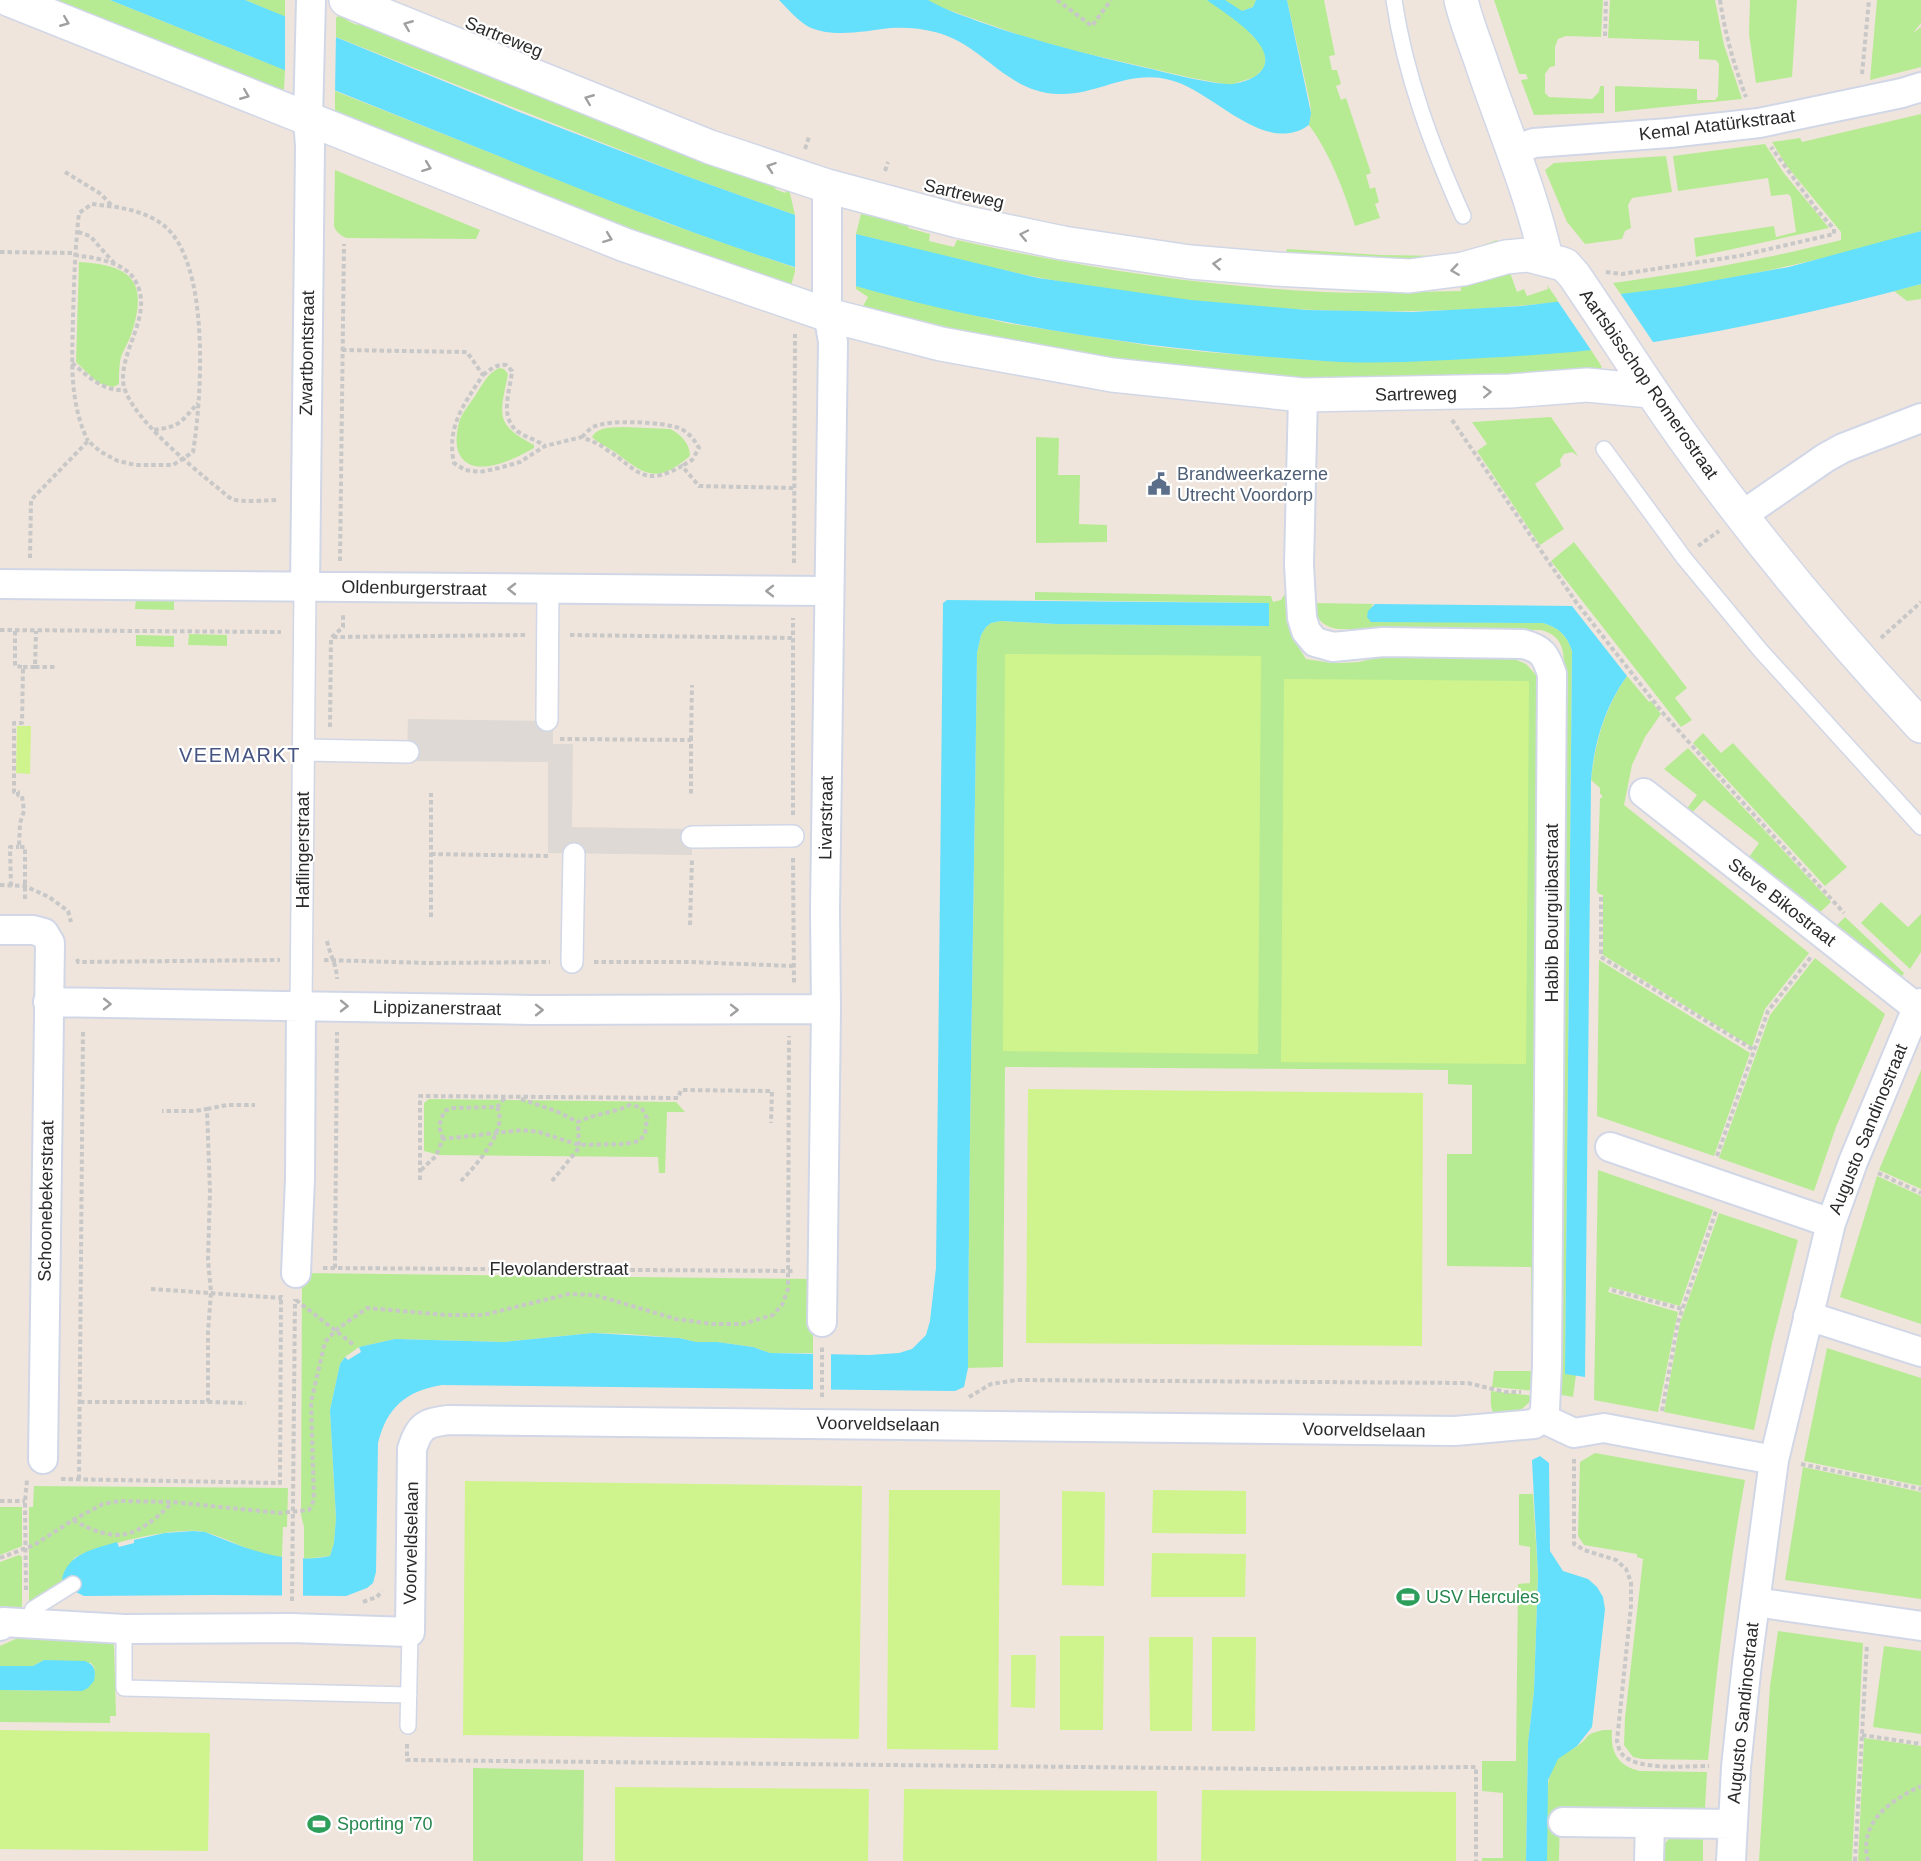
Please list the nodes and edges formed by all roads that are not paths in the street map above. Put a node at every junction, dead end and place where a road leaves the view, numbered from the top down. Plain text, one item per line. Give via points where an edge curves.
1 (10, 0) edge
2 (346, 0) edge
3 (1394, 0) edge
4 (1461, 0) edge
5 (311, 4) edge
6 (1921, 87) edge
7 (308, 107) junction
8 (1512, 152) junction
9 (827, 193) junction
10 (1463, 216) dead end
11 (1546, 258) junction
12 (827, 302) junction
13 (1650, 391) junction
14 (1302, 395) junction
15 (1921, 418) edge
16 (1604, 448) dead end
17 (1742, 516) junction
18 (0, 584) edge
19 (305, 587) junction
20 (548, 589) junction
21 (829, 591) junction
22 (1921, 726) edge
23 (550, 730) road end
24 (303, 750) junction
25 (408, 753) dead end
26 (1644, 793) dead end
27 (1921, 827) edge
28 (793, 836) road end
29 (692, 846) road end
30 (574, 855) road end
31 (12, 930) edge
32 (572, 962) road end
33 (48, 1002) junction
34 (301, 1005) junction
35 (1920, 1007) edge
36 (815, 1009) junction
37 (1610, 1148) dead end
38 (1831, 1222) junction
39 (296, 1280) road end
40 (1808, 1316) junction
41 (822, 1322) road end
42 (1921, 1352) edge
43 (1544, 1407) junction
44 (1774, 1460) junction
45 (43, 1472) road end
46 (73, 1584) dead end
47 (1755, 1602) junction
48 (13, 1625) edge
49 (1921, 1626) edge
50 (124, 1629) junction
51 (410, 1632) junction
52 (409, 1695) junction
53 (408, 1726) road end
54 (1563, 1822) dead end
55 (1650, 1823) junction
56 (1732, 1824) junction
57 (1649, 1861) edge
58 (1731, 1861) edge

1 -> 7 street, Sartreweg
9 -> 2 street, Sartreweg
3 - 10 lane via 1406,61 1440,164
4 - 8 street
5 - 7 street
6 - 8 street, Kemal Atatürkstraat via 1759,123 1534,143
7 -> 12 street, Sartreweg via 625,245
7 - 19 street, Zwartbontstraat
8 - 11 street via 1529,194
11 -> 9 street, Sartreweg via 1517,256 1409,276 1190,262 1063,243
9 - 12 street
11 - 13 street, Aartsbisschop Romerostraat via 1589,277 1627,357
12 - 14 street, Sartreweg via 941,344 1112,375
12 - 21 street, Livarstraat via 833,342
14 -> 13 street, Sartreweg via 1446,393 1587,385
13 - 17 street, Aartsbisschop Romerostraat
14 - 43 street, Habib Bourguibastraat via 1299,566 1306,632 1315,642 1333,647 1383,642 1523,644 1537,648 1547,659 1552,674 1551,1059
15 - 17 street via 1843,448
16 - 27 lane via 1684,558 1761,651
17 - 22 street, Aartsbisschop Romerostraat via 1858,658
18 - 19 street, Oldenburgerstraat
20 -> 19 street, Oldenburgerstraat
19 - 24 street, Haflingerstraat
21 -> 20 street, Oldenburgerstraat
20 - 23 street
21 - 36 street, Livarstraat via 825,910
24 - 25 street
24 - 34 street, Haflingerstraat
26 - 35 street, Steve Bikostraat
28 - 29 street
30 - 32 street
31 - 33 street, Schoonebekerstraat via 61,935
33 -> 34 street, Lippizanerstraat
33 - 45 street, Schoonebekerstraat
34 -> 36 street, Lippizanerstraat via 533,1010
34 - 39 street
35 - 38 street, Augusto Sandinostraat
36 - 41 street, Livarstraat
37 - 38 street, Augusto Sandinostraat
38 - 40 street, Augusto Sandinostraat
40 - 42 street
40 - 44 street, Augusto Sandinostraat
43 - 44 street via 1574,1433 1604,1428
43 - 51 street, Voorveldselaan via 1534,1424 1455,1431 782,1422 431,1422 416,1434 412,1449
44 - 47 street, Augusto Sandinostraat
46 - 48 lane
47 - 49 street, Augusto Sandinostraat
47 - 56 street, Augusto Sandinostraat
48 - 50 street
50 - 51 street
50 - 52 lane via 124,1688
51 - 52 lane, Voorveldselaan
52 - 53 lane, Voorveldselaan
54 - 55 street, Augusto Sandinostraat
55 - 56 street, Augusto Sandinostraat
55 - 57 street
56 - 58 street, Augusto Sandinostraat

